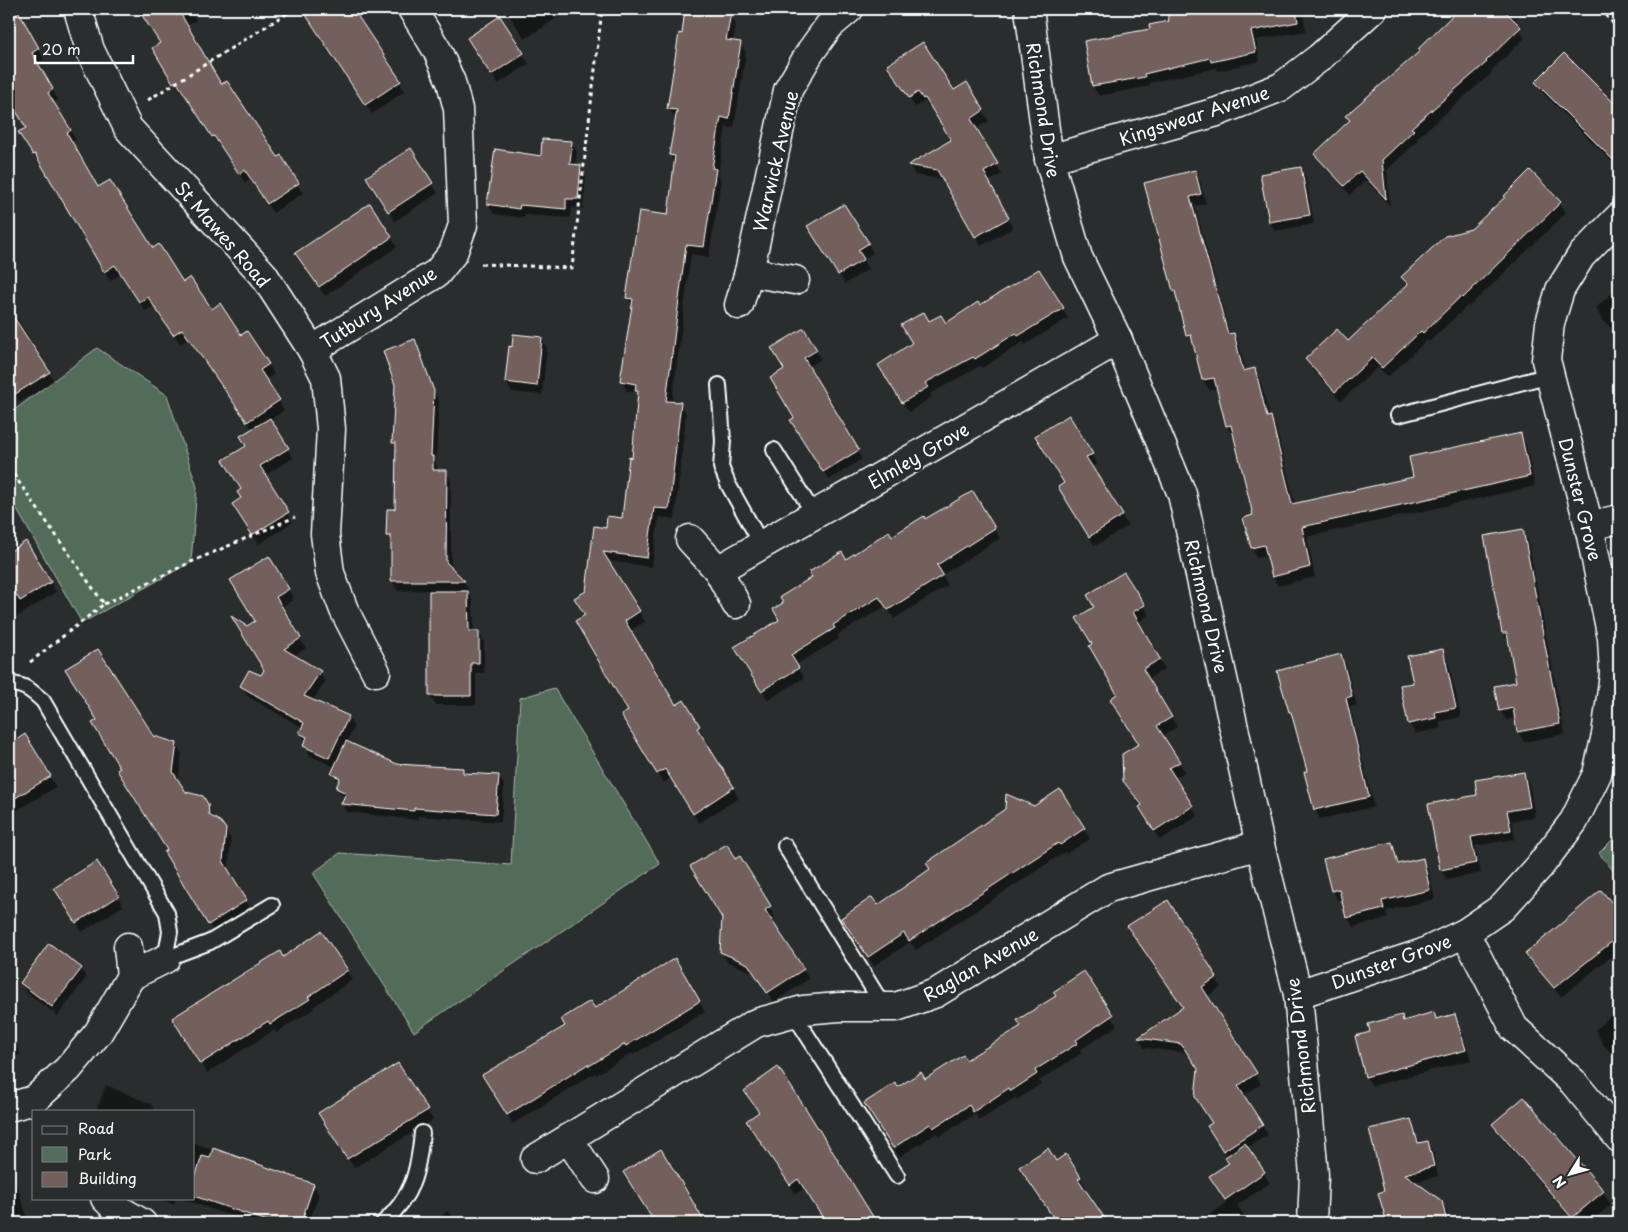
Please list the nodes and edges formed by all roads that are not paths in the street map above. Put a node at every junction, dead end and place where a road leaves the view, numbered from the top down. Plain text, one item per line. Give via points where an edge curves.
1 (78, 9) edge
2 (412, 9) edge
3 (848, 9) edge
4 (1029, 9) edge
5 (1373, 9) edge
6 (1049, 159) junction
7 (1619, 217) edge
8 (749, 272) junction
9 (795, 280) dead end
10 (739, 305) dead end
11 (1118, 340) junction
12 (312, 350) junction
13 (1550, 375) junction
14 (719, 385) dead end
15 (1398, 415) dead end
16 (774, 450) dead end
17 (814, 514) junction
18 (1619, 519) edge
19 (1589, 526) junction
20 (690, 539) dead end
21 (762, 545) junction
22 (718, 570) junction
23 (736, 604) dead end
24 (376, 672) dead end
25 (9, 684) edge
26 (785, 846) dead end
27 (1260, 846) junction
28 (272, 905) dead end
29 (1465, 933) junction
30 (128, 947) dead end
31 (165, 959) junction
32 (131, 976) junction
33 (1298, 994) junction
34 (884, 1007) junction
35 (793, 1013) junction
36 (38, 1105) edge
37 (9, 1107) edge
38 (422, 1133) dead end
39 (568, 1138) junction
40 (1619, 1138) edge
41 (535, 1159) dead end
42 (897, 1176) dead end
43 (595, 1179) dead end
44 (107, 1200) edge
45 (142, 1223) edge
46 (383, 1223) edge
47 (1312, 1223) edge

1 - 12 street, St Mawes Road via 90,50 128,128 262,274
2 - 12 street, Tutbury Avenue via 437,50 458,109 463,225 453,253 437,273
3 - 8 street, Warwick Avenue via 829,26 788,90
4 - 6 street, Richmond Drive
5 - 6 street, Kingswear Avenue via 1319,58 1280,87 1217,112
6 - 11 street, Richmond Drive via 1078,257
7 - 13 street, Dunster Grove via 1581,256 1560,290 1550,323 1546,360
8 - 9 street
8 - 10 street, Warwick Avenue
11 - 17 street, Elmley Grove
11 - 27 street, Richmond Drive via 1182,494
12 - 24 street, St Mawes Road via 326,378 331,429 325,534 330,573 344,610
13 - 15 lane
13 - 19 street, Dunster Grove
14 - 21 lane via 723,441 720,467
16 - 17 lane
17 - 21 street, Elmley Grove
18 - 19 street
19 - 29 street, Dunster Grove via 1612,638 1614,674 1597,774 1574,821 1539,867 1503,907
20 - 22 street
21 - 22 street, Elmley Grove
22 - 23 street
25 - 31 lane via 30,689 43,701 166,914 170,932
26 - 34 lane
27 - 33 street, Richmond Drive
27 - 34 street, Raglan Avenue via 1108,888 936,993 896,1007
28 - 31 lane via 210,942
29 - 33 street, Dunster Grove via 1423,953
29 - 40 street via 1514,1028 1573,1082
30 - 32 street
31 - 32 street
32 - 36 street via 98,1033
33 - 47 street, Richmond Drive via 1314,1175
34 - 35 street, Raglan Avenue via 840,1007
35 - 39 street, Raglan Avenue via 756,1023
35 - 42 lane
36 - 37 street
38 - 46 lane via 414,1182 407,1198
39 - 41 street, Raglan Avenue
39 - 43 street
44 - 45 street

